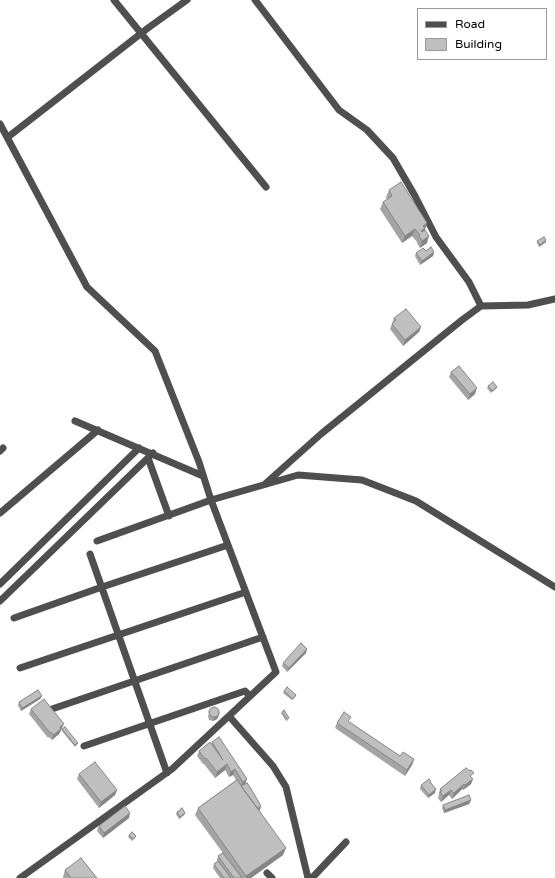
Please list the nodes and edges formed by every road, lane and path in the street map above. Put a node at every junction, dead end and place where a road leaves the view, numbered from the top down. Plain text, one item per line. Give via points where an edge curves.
1 (114, 0) edge
2 (187, 0) edge
3 (255, 0) edge
4 (142, 34) junction
5 (0, 124) edge
6 (8, 138) junction
7 (266, 187) dead end
8 (555, 299) edge
9 (481, 306) junction
10 (76, 421) dead end
11 (98, 430) junction
12 (139, 448) junction
13 (150, 456) junction
14 (203, 476) junction
15 (263, 485) junction
16 (211, 500) junction
17 (0, 513) edge
18 (169, 516) junction
19 (97, 541) dead end
20 (228, 545) junction
21 (90, 554) dead end
22 (0, 584) edge
23 (102, 587) junction
24 (555, 587) edge
25 (246, 592) junction
26 (1, 597) edge
27 (14, 618) dead end
28 (118, 634) junction
29 (263, 637) junction
30 (20, 668) dead end
31 (135, 681) junction
32 (250, 696) junction
33 (52, 709) edge
34 (229, 716) junction
35 (150, 724) junction
36 (84, 746) dead end
37 (167, 773) junction
38 (346, 842) dead end
39 (20, 878) edge
40 (308, 878) edge
41 (312, 878) edge

1 - 4 street
2 - 4 street
3 - 9 street via 339,110 367,130 393,158 436,237 469,282
4 - 6 street
4 - 7 street
5 - 6 street
6 - 14 street via 87,287 155,351
8 - 9 street via 528,305
9 - 15 street via 321,434
10 - 11 street
11 - 12 street
11 - 17 street
12 - 13 street
12 - 22 street
13 - 14 street
13 - 18 street
13 - 26 street
14 - 16 street
15 - 16 street
15 - 24 street via 298,475 362,480 416,501
16 - 18 street
16 - 20 street
18 - 19 street
20 - 23 street
20 - 25 street
21 - 23 street
23 - 27 street
23 - 28 street
25 - 28 street
25 - 29 street
28 - 30 street
28 - 31 street
29 - 31 street
29 - 32 street via 276,672
31 - 33 street
31 - 35 street
32 - 34 street
32 - 35 street via 245,691
34 - 37 street
34 - 40 street via 273,766 286,787
35 - 36 street
35 - 37 street
37 - 39 street
38 - 41 street

